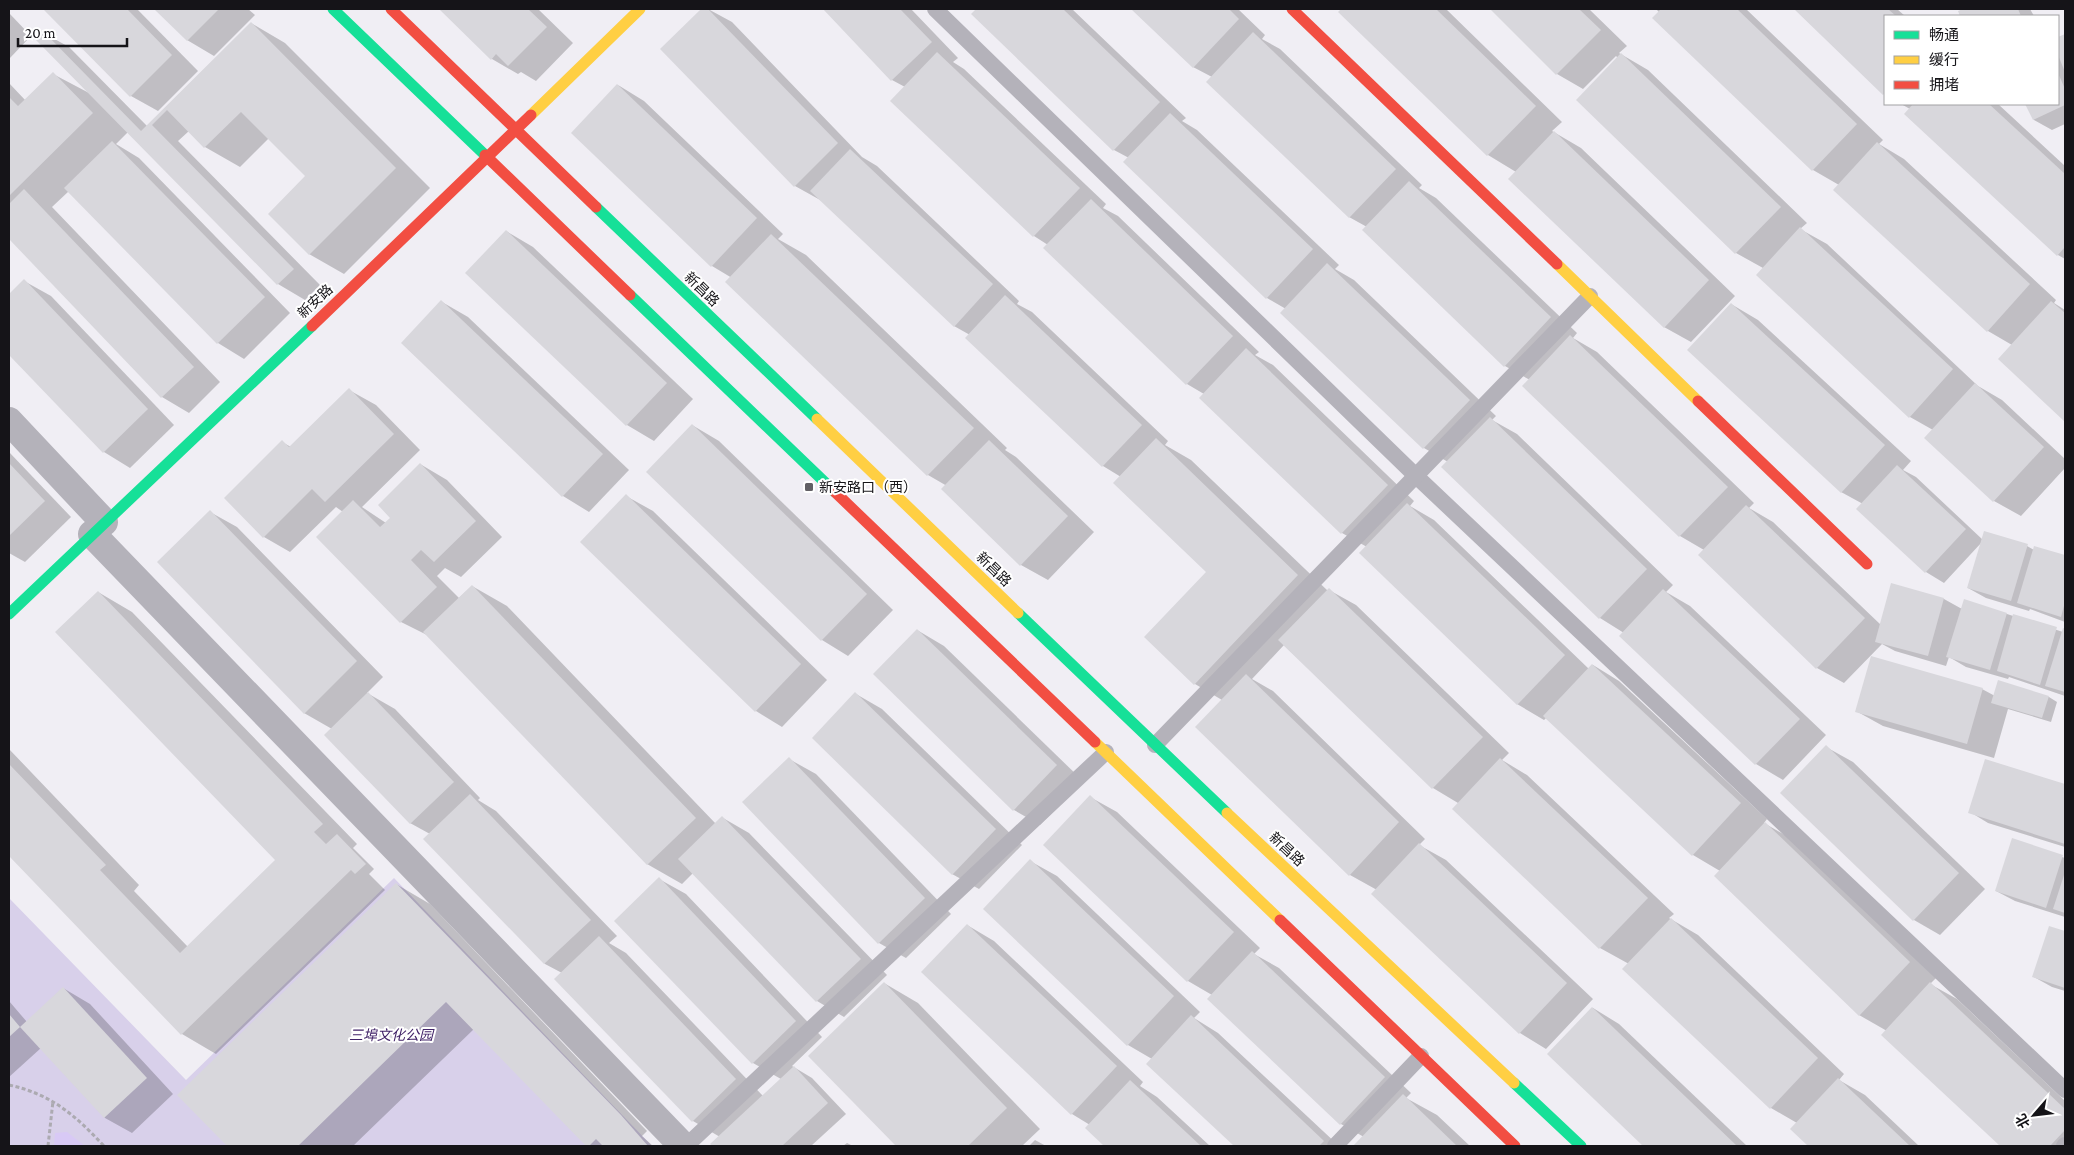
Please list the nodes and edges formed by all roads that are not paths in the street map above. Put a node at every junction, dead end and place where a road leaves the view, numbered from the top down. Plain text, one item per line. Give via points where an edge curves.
1 (333, 9) edge
2 (390, 9) edge
3 (640, 9) edge
4 (935, 9) edge
5 (1292, 9) edge
6 (516, 131) junction
7 (490, 157) junction
8 (1590, 296) junction
9 (9, 421) edge
10 (1416, 476) junction
11 (98, 528) junction
12 (1867, 564) dead end
13 (12, 603) edge
14 (1155, 745) junction
15 (1106, 752) junction
16 (1421, 1056) junction
17 (2065, 1090) edge
18 (684, 1146) edge
19 (1334, 1146) edge
20 (1515, 1146) edge
21 (1581, 1146) edge

1 - 7 street
2 - 6 street, 新昌路
3 - 6 street, 新安路
4 - 10 lane
5 - 8 street
6 - 7 street, 新安路
6 - 14 street, 新昌路
7 - 11 street, 新安路
7 - 15 street
8 - 10 lane
8 - 12 street
9 - 11 street
10 - 14 lane
10 - 17 lane
11 - 13 street, 新安路
11 - 18 street
14 - 21 street, 新昌路
15 - 16 street
15 - 18 lane
16 - 19 lane
16 - 20 street

